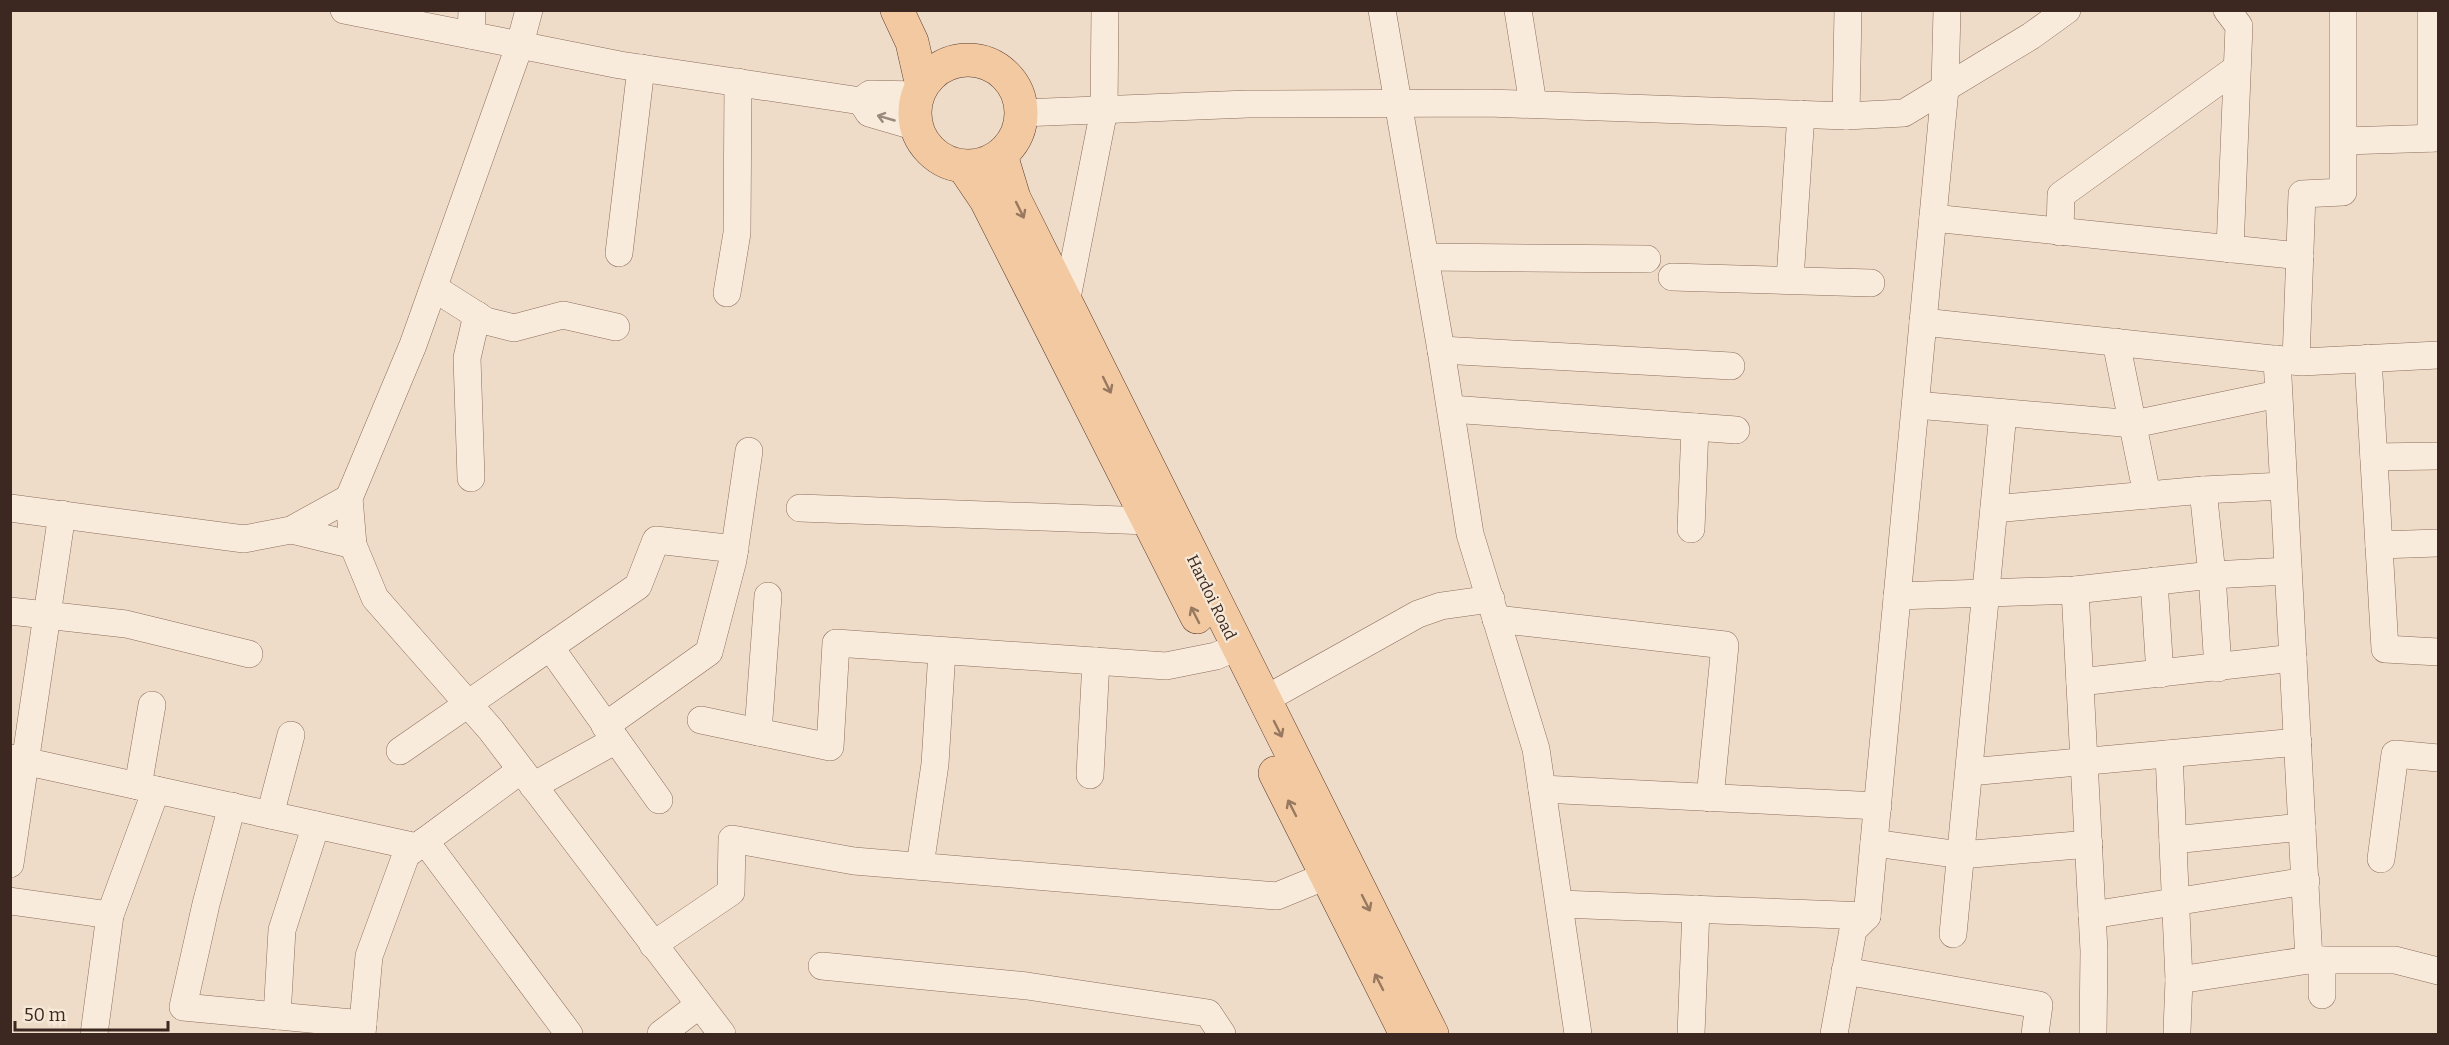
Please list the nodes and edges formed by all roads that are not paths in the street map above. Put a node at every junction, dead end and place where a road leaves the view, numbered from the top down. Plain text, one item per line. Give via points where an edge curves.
1 (344, 10) edge
2 (529, 10) edge
3 (897, 10) edge
4 (917, 10) edge
5 (1105, 10) edge
6 (1382, 10) edge
7 (1518, 10) edge
8 (1848, 10) edge
9 (1947, 10) edge
10 (2067, 10) edge
11 (2227, 10) edge
12 (2343, 10) edge
13 (2431, 10) edge
14 (471, 22) edge
15 (520, 44) junction
16 (2435, 55) edge
17 (952, 62) junction
18 (641, 68) junction
19 (2237, 68) junction
20 (738, 82) junction
21 (1945, 89) junction
22 (920, 90) junction
23 (861, 101) junction
24 (1399, 103) junction
25 (1533, 104) junction
26 (1104, 110) junction
27 (1021, 113) junction
28 (1801, 114) junction
29 (1846, 116) junction
30 (917, 127) junction
31 (2435, 138) edge
32 (2343, 141) junction
33 (1001, 155) junction
34 (963, 166) junction
35 (1933, 218) junction
36 (2060, 232) junction
37 (2230, 249) junction
38 (618, 253) dead end
39 (2300, 256) junction
40 (1425, 257) junction
41 (1647, 258) dead end
42 (1672, 276) dead end
43 (1790, 279) junction
44 (1870, 283) dead end
45 (434, 288) junction
46 (727, 293) dead end
47 (1055, 309) junction
48 (477, 315) junction
49 (1923, 322) junction
50 (616, 327) dead end
51 (2116, 342) junction
52 (1441, 350) junction
53 (2439, 355) edge
54 (2368, 358) junction
55 (2286, 360) junction
56 (1731, 366) dead end
57 (2278, 394) junction
58 (1916, 405) junction
59 (1451, 409) junction
60 (2003, 413) junction
61 (2134, 424) junction
62 (1695, 427) junction
63 (1736, 430) dead end
64 (749, 451) dead end
65 (2439, 456) edge
66 (2374, 458) junction
67 (471, 478) dead end
68 (2283, 486) junction
69 (2203, 490) junction
70 (2147, 495) junction
71 (349, 498) junction
72 (10, 508) edge
73 (800, 508) dead end
74 (1994, 509) junction
75 (62, 514) junction
76 (1148, 521) junction
77 (1691, 529) dead end
78 (291, 530) junction
79 (2439, 543) edge
80 (2379, 545) junction
81 (353, 546) junction
82 (735, 549) junction
83 (2288, 571) junction
84 (2212, 575) junction
85 (2154, 581) junction
86 (2075, 590) junction
87 (1986, 593) junction
88 (768, 596) dead end
89 (1897, 596) junction
90 (1494, 609) junction
91 (10, 611) edge
92 (47, 614) junction
93 (550, 647) junction
94 (942, 651) junction
95 (1227, 652) junction
96 (2439, 652) edge
97 (249, 654) dead end
98 (2293, 658) junction
99 (1096, 661) junction
100 (2218, 668) junction
101 (2160, 674) junction
102 (2080, 682) junction
103 (1264, 700) junction
104 (468, 703) junction
105 (152, 705) dead end
106 (701, 720) dead end
107 (758, 732) junction
108 (611, 733) junction
109 (291, 735) dead end
110 (2298, 742) junction
111 (400, 751) dead end
112 (2169, 754) junction
113 (2439, 758) edge
114 (18, 759) edge
115 (2085, 763) junction
116 (1969, 772) junction
117 (1090, 775) dead end
118 (527, 778) junction
119 (147, 788) junction
120 (1542, 789) junction
121 (1710, 798) junction
122 (659, 800) dead end
123 (232, 806) junction
124 (1878, 806) junction
125 (270, 815) junction
126 (316, 825) junction
127 (2302, 827) junction
128 (2172, 840) junction
129 (1874, 843) junction
130 (421, 844) junction
131 (2089, 844) junction
132 (1961, 855) junction
133 (2381, 859) dead end
134 (11, 861) edge
135 (920, 866) junction
136 (1326, 876) junction
137 (2306, 881) junction
138 (10, 901) edge
139 (2175, 902) junction
140 (1560, 904) junction
141 (1696, 909) junction
142 (110, 915) junction
143 (2092, 915) junction
144 (1868, 916) junction
145 (1953, 934) dead end
146 (653, 945) junction
147 (2315, 960) junction
148 (822, 966) dead end
149 (1845, 971) junction
150 (2439, 971) edge
151 (2179, 980) junction
152 (2322, 995) dead end
153 (699, 1005) junction
154 (277, 1016) junction
155 (363, 1029) edge
156 (2177, 1030) dead end
157 (94, 1035) edge
158 (569, 1035) edge
159 (661, 1035) edge
160 (722, 1035) edge
161 (1222, 1035) edge
162 (1406, 1035) edge
163 (1432, 1035) edge
164 (1578, 1035) edge
165 (1691, 1035) edge
166 (1833, 1035) edge
167 (2035, 1035) edge
168 (2093, 1035) edge

1 - 14 street
2 - 15 street
3 - 22 main road via 912,42
4 - 17 main road via 927,32
5 - 26 street
6 - 24 street
7 - 25 street
8 - 29 street
9 - 21 street
10 - 21 street
11 - 19 street via 2239,26
12 - 32 street
13 - 16 street
14 - 15 street
15 - 18 street
15 - 45 street
16 - 31 street
17 - 22 main road via 935,71
17 - 27 main road via 976,60 995,66 1010,78 1020,99
18 - 20 street
18 - 38 street
19 - 36 street via 2061,195
19 - 37 street
20 - 23 street
20 - 46 street via 736,233
21 - 29 street via 1904,113
21 - 35 street
22 - 23 street via 870,93
22 - 30 main road via 915,109
30 -> 23 street via 869,113
24 - 25 street
24 - 26 street
24 - 40 street
25 - 28 street
26 - 27 street
26 - 47 street
27 - 33 main road via 1015,140
28 - 29 street
28 - 43 street
30 - 34 main road via 924,143 942,159
31 - 32 street
32 - 39 street via 2343,192 2302,194
33 - 34 main road via 982,165
33 -> 47 main road, Hardoi Road
34 - 47 main road, Hardoi Road
35 - 36 street
35 - 49 street
36 - 37 street
37 - 39 street
39 - 55 street
40 - 41 street
40 - 52 street
42 - 43 street
43 - 44 street
45 - 48 street
45 - 71 street
47 - 76 main road, Hardoi Road
47 -> 95 main road, Hardoi Road
48 - 50 street via 514,328 563,315
48 - 67 street via 467,358
49 - 51 street
49 - 58 street
51 - 55 street
51 - 61 street
52 - 56 street
52 - 59 street
53 - 54 street
54 - 55 street
54 - 66 street
55 - 57 street
57 - 61 street
57 - 68 street
58 - 60 street
58 - 89 street
59 - 62 street
59 - 90 street via 1470,534
60 - 61 street
60 - 74 street
61 - 70 street
62 - 63 street
62 - 77 street
64 - 82 street
65 - 66 street
66 - 80 street
68 - 69 street
68 - 83 street
69 - 70 street
69 - 84 street
70 - 74 street
71 - 78 street
71 - 81 street
72 - 75 street
73 - 76 street
74 - 87 street
75 - 78 street via 244,539
75 - 92 street
95 -> 76 main road, Hardoi Road
78 - 81 street
79 - 80 street
80 - 96 street via 2385,649
81 - 104 street via 375,598
82 - 93 street via 656,540 638,586
82 - 108 street via 709,652
83 - 84 street
83 - 98 street
84 - 85 street
84 - 100 street
85 - 86 street
85 - 101 street
86 - 87 street
86 - 102 street
87 - 89 street
87 - 116 street
88 - 107 street
89 - 124 street
90 - 103 street via 1441,606 1418,614
90 - 120 street via 1536,749
90 - 121 street via 1725,645
91 - 92 street
92 - 97 street via 126,624
92 - 114 street
93 - 104 street
93 - 108 street
94 - 99 street
94 - 107 street via 836,643 830,747
94 - 135 street via 935,764
95 - 99 street via 1166,666
95 - 103 main road, Hardoi Road
136 -> 95 main road, Hardoi Road
98 - 100 street
98 - 110 street
99 - 117 street
100 - 101 street
101 - 102 street
102 - 115 street
103 -> 163 main road, Hardoi Road
104 - 111 street
104 - 118 street
105 - 119 street
106 - 107 street
108 - 118 street
108 - 122 street
109 - 125 street
110 - 112 street
110 - 127 street
112 - 115 street
112 - 128 street
113 - 133 street via 2395,754
114 - 119 street
114 - 134 street
115 - 116 street
115 - 131 street
116 - 132 street
118 - 130 street
118 - 146 street
119 - 123 street
119 - 142 street
120 - 121 street
120 - 140 street
121 - 124 street
123 - 125 street
123 - 154 street via 183,1007
124 - 129 street
125 - 126 street
126 - 130 street
126 - 154 street via 282,930
127 - 128 street
127 - 137 street
128 - 139 street
129 - 132 street
129 - 144 street
130 - 155 street via 406,855 369,956
130 - 158 street
131 - 132 street
131 - 143 street
132 - 145 street
135 - 136 street via 1277,896
135 - 146 street via 854,861 732,839 731,892
162 -> 136 main road, Hardoi Road
137 - 139 street
137 - 147 street
138 - 142 street
139 - 143 street
139 - 151 street
140 - 141 street
140 - 164 street
141 - 144 street
141 - 165 street
142 - 157 street
143 - 168 street
144 - 149 street via 1853,930
146 - 153 street
147 - 150 street via 2395,960
147 - 151 street
147 - 152 street
148 - 161 street via 1027,986 1208,1013
149 - 166 street
149 - 167 street via 2039,1005
151 - 156 street
153 - 159 street
153 - 160 street
154 - 155 street

